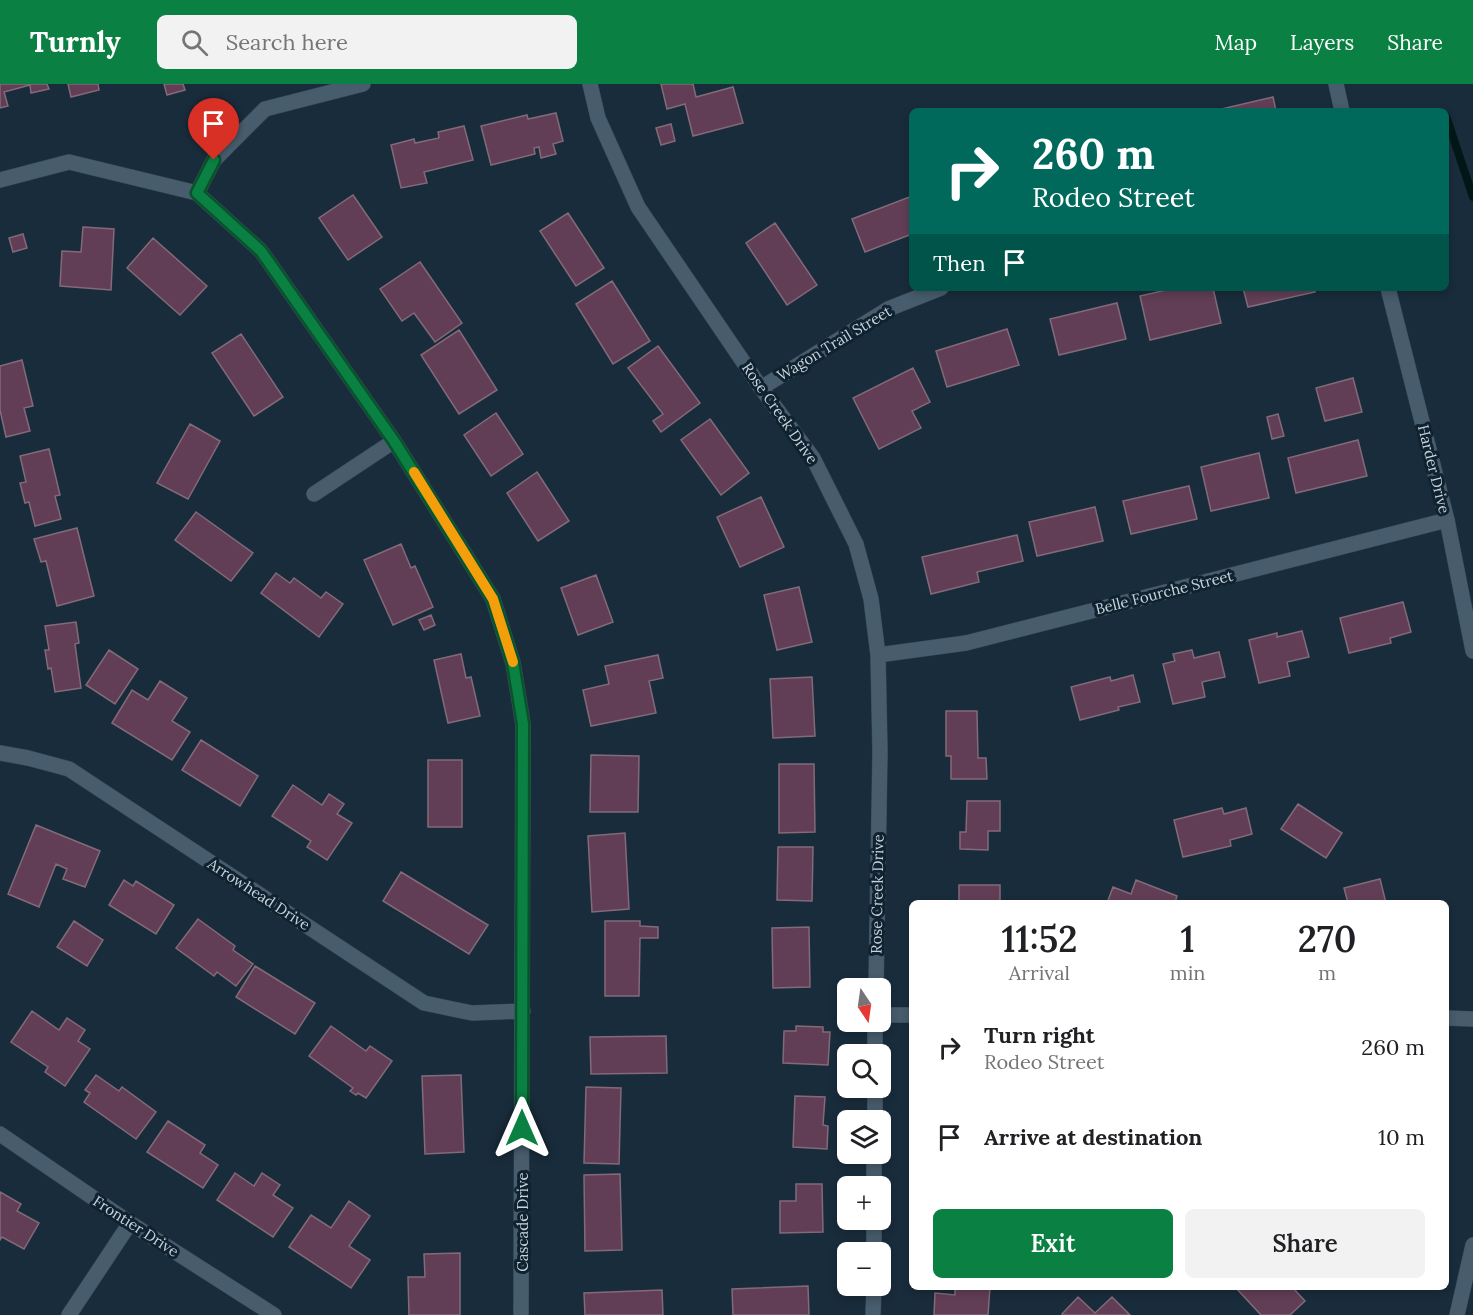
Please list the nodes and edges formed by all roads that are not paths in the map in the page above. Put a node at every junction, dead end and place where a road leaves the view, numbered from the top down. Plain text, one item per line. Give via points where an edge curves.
1 (363, 84) edge
2 (590, 84) edge
3 (1336, 84) edge
4 (1341, 108) edge
5 (0, 180) edge
6 (197, 193) junction
7 (933, 291) edge
8 (1389, 291) edge
9 (761, 388) junction
10 (394, 441) junction
11 (314, 494) dead end
12 (1447, 520) junction
13 (1473, 651) edge
14 (878, 656) junction
15 (0, 753) edge
16 (876, 978) edge
17 (523, 1011) junction
18 (891, 1015) edge
19 (909, 1015) edge
20 (1449, 1018) edge
21 (1473, 1018) edge
22 (0, 1134) edge
23 (130, 1223) junction
24 (1473, 1245) edge
25 (874, 1296) edge
26 (69, 1315) edge
27 (274, 1315) edge
28 (521, 1315) edge
29 (873, 1315) edge
30 (1457, 1315) edge

1 - 6 street via 265,109 214,160
2 - 9 street, Rose Creek Drive via 598,118 638,207
3 - 4 street
5 - 6 street, Cascade Drive via 69,162
6 - 10 street, Cascade Drive via 261,251
7 - 9 street, Wagon Trail Street via 888,309
8 - 12 street, Harder Drive
9 - 14 street, Rose Creek Drive via 813,458 856,544 871,600
10 - 11 street
10 - 17 street, Cascade Drive via 493,599 513,663 523,724
12 - 13 street, Harder Drive
12 - 14 street, Belle Fourche Street via 966,643
14 - 16 street, Rose Creek Drive
15 - 17 street, Arrowhead Drive via 69,769 424,1004 472,1013
17 - 28 street, Cascade Drive
18 - 19 street
20 - 21 street
22 - 23 street, Frontier Drive
23 - 26 street
23 - 27 street, Frontier Drive
24 - 30 street
25 - 29 street

